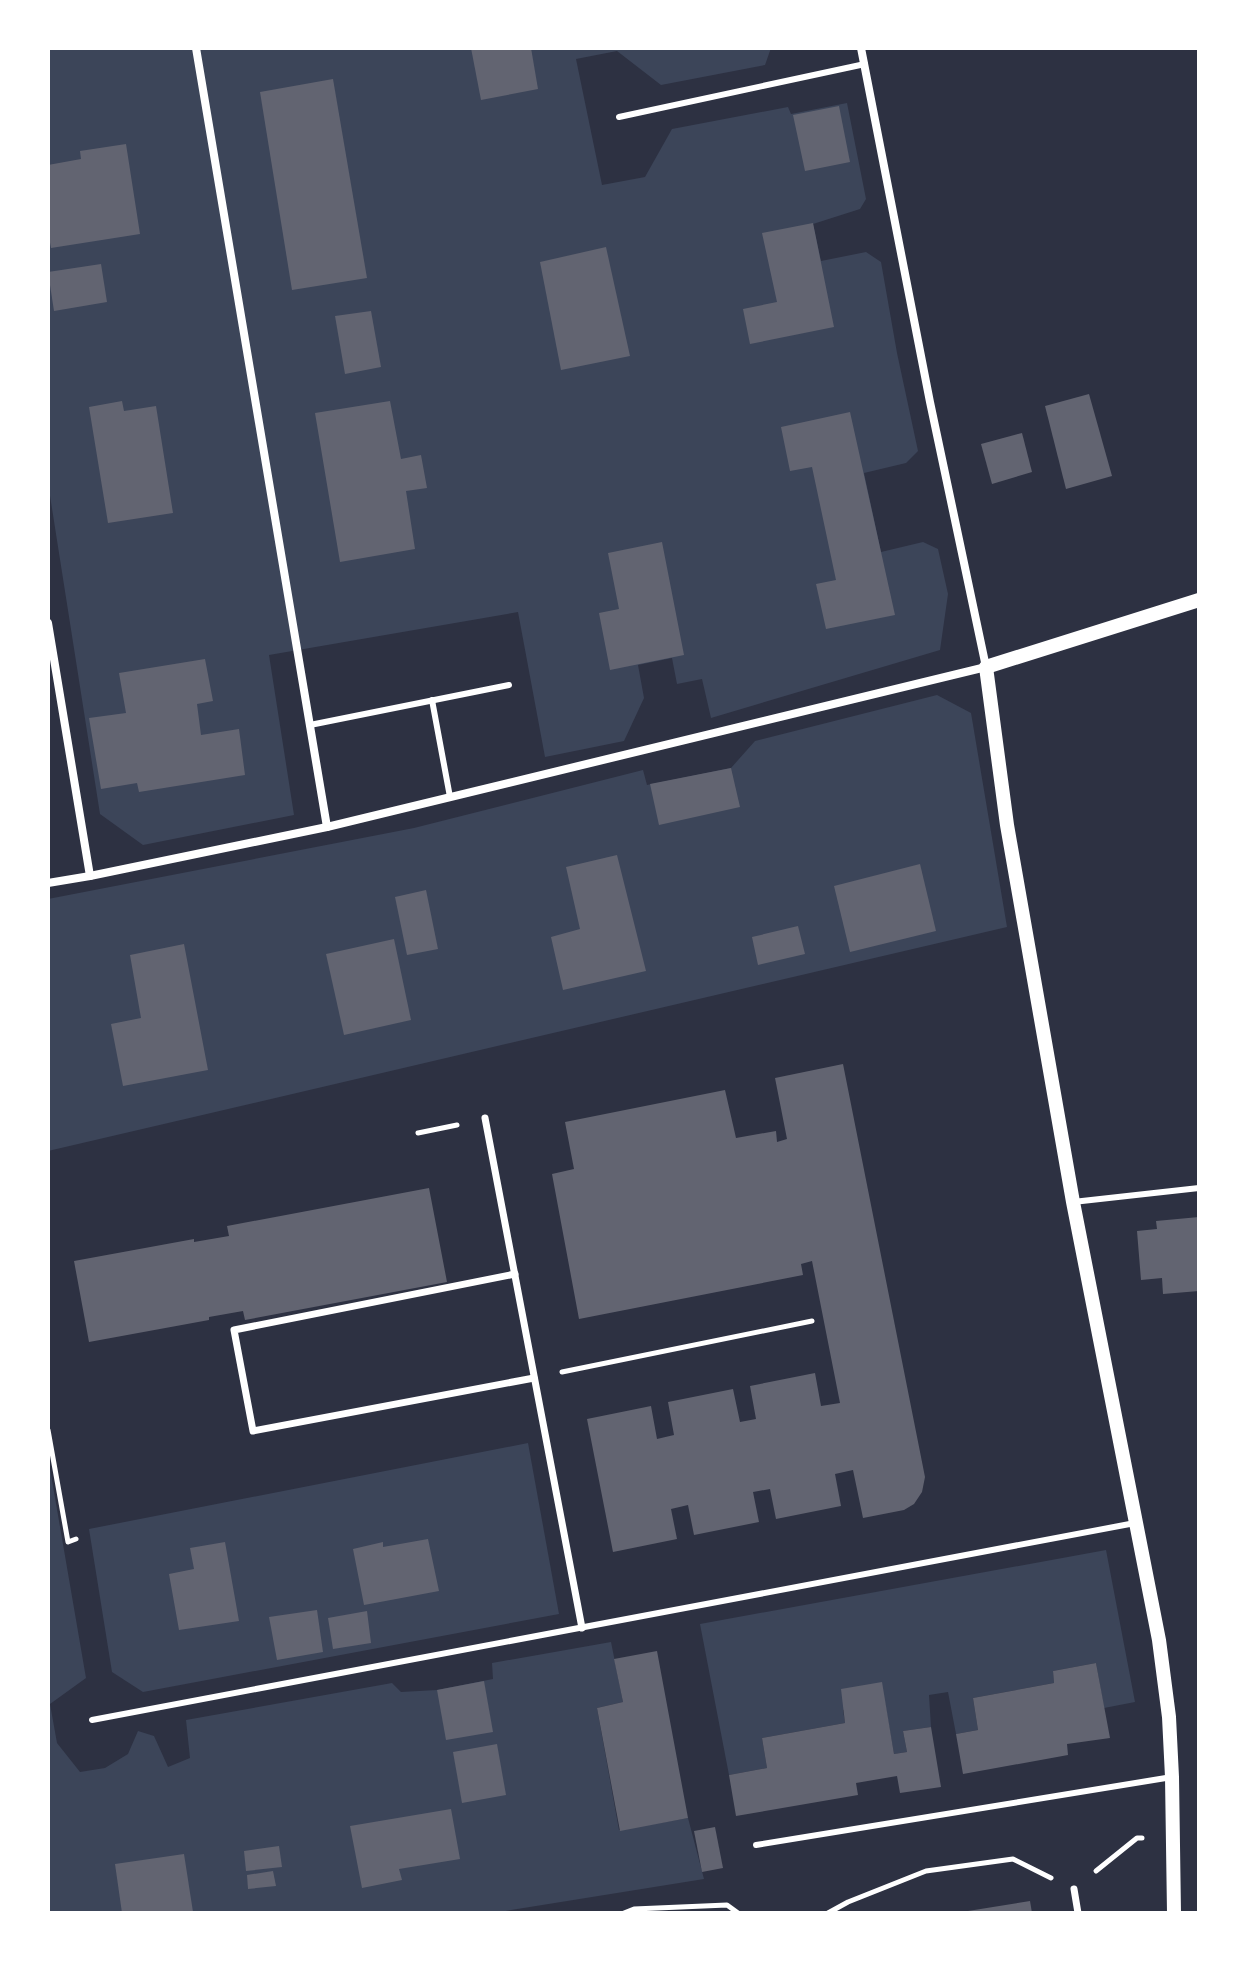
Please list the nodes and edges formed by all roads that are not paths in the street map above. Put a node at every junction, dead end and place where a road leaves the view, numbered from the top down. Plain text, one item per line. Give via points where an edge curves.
1 (196, 48) edge
2 (861, 48) edge
3 (865, 64) junction
4 (619, 117) dead end
5 (1199, 600) edge
6 (48, 623) edge
7 (986, 667) junction
8 (509, 685) dead end
9 (432, 700) junction
10 (310, 725) junction
11 (450, 797) junction
12 (327, 827) junction
13 (90, 876) junction
14 (48, 883) edge
15 (485, 1118) road end
16 (1199, 1188) edge
17 (1073, 1202) junction
18 (515, 1274) junction
19 (534, 1378) junction
20 (1135, 1523) junction
21 (582, 1628) junction
22 (92, 1720) dead end
23 (1172, 1777) junction
24 (756, 1845) dead end
25 (1074, 1889) road end
26 (1078, 1913) edge
27 (1174, 1913) edge

1 - 10 street
2 - 3 street
3 - 4 lane
3 - 7 street
5 - 7 street
6 - 13 street
7 - 11 street
7 - 17 street via 1007,825
8 - 9 lane
9 - 10 lane
9 - 11 lane
10 - 12 street
11 - 12 street
12 - 13 street
13 - 14 street
15 - 18 street
16 - 17 lane
17 - 20 street
18 - 19 street
18 - 19 street via 234,1330 253,1431
19 - 21 street
20 - 21 lane
20 - 23 street via 1159,1640
21 - 22 lane
23 - 24 lane
23 - 27 street
25 - 26 street

